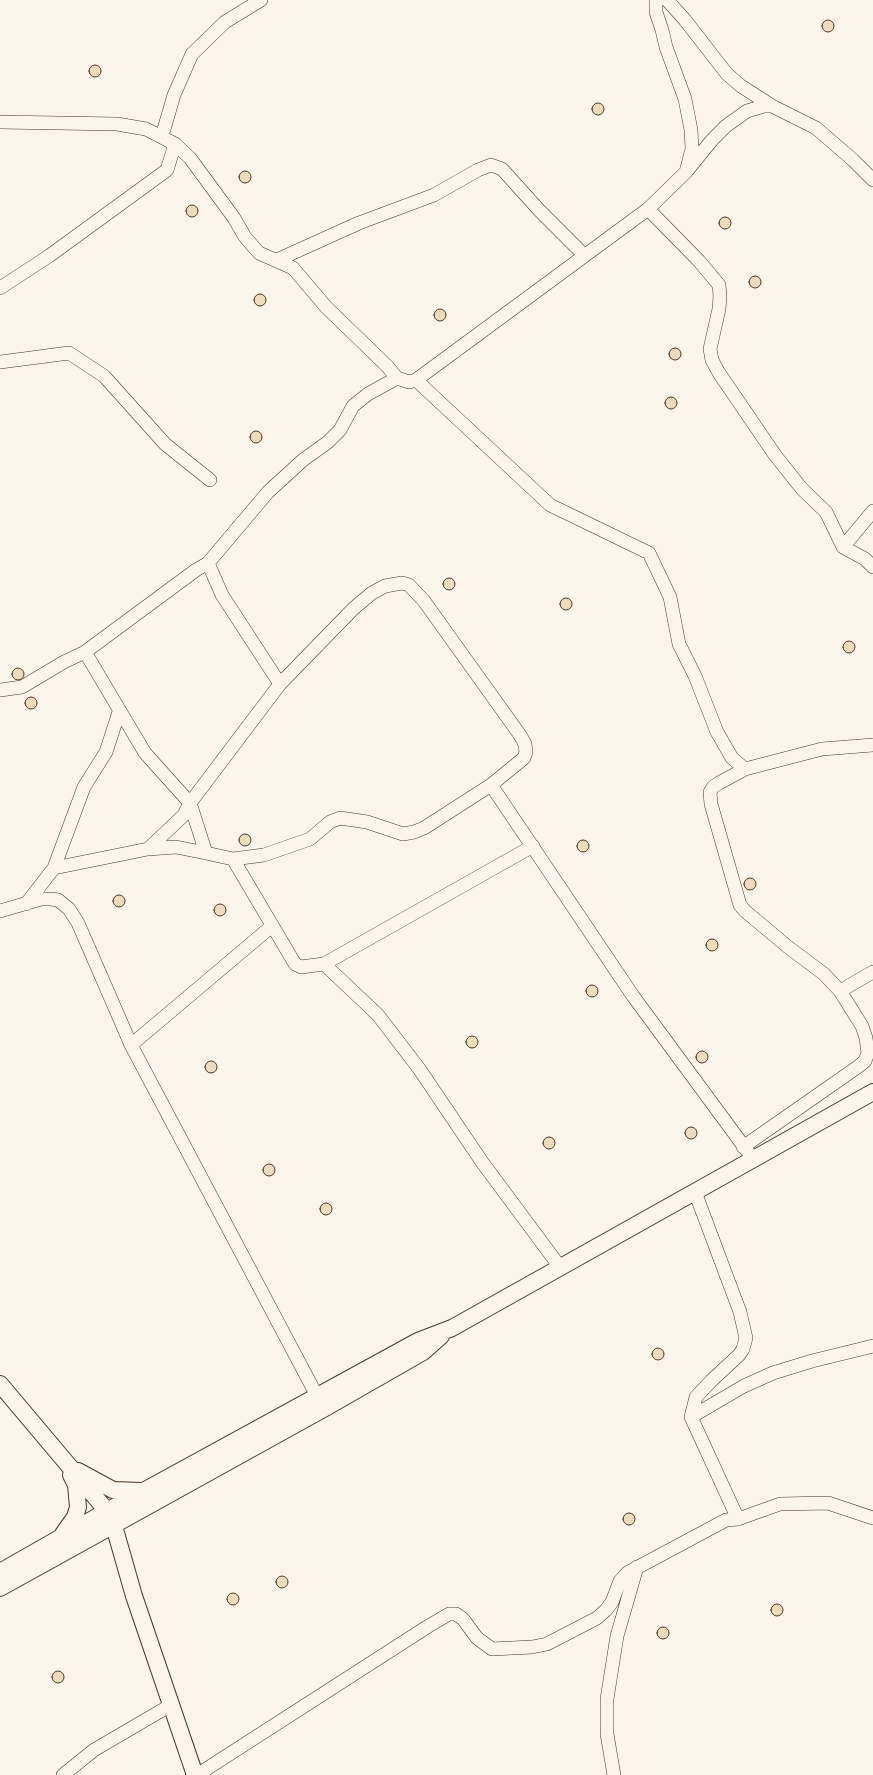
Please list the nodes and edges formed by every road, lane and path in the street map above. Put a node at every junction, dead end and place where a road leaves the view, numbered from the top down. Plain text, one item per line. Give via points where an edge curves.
1 (261, 0) edge
2 (656, 0) edge
3 (667, 0) edge
4 (772, 106) junction
5 (0, 122) edge
6 (162, 136) junction
7 (175, 144) junction
8 (686, 172) junction
9 (873, 180) edge
10 (648, 209) junction
11 (584, 255) junction
12 (277, 260) junction
13 (0, 288) edge
14 (0, 362) edge
15 (397, 378) junction
16 (416, 380) junction
17 (210, 480) dead end
18 (873, 511) edge
19 (843, 547) junction
20 (208, 563) junction
21 (873, 567) edge
22 (85, 652) junction
23 (280, 684) junction
24 (0, 690) edge
25 (119, 712) junction
26 (873, 744) edge
27 (745, 769) junction
28 (491, 785) junction
29 (190, 803) junction
30 (533, 846) junction
31 (148, 849) junction
32 (206, 853) junction
33 (233, 859) junction
34 (54, 868) junction
35 (26, 904) junction
36 (0, 911) edge
37 (272, 926) junction
38 (324, 964) junction
39 (873, 972) edge
40 (840, 992) junction
41 (132, 1045) junction
42 (873, 1092) edge
43 (748, 1152) junction
44 (695, 1192) junction
45 (560, 1267) junction
46 (873, 1346) edge
47 (0, 1384) edge
48 (322, 1402) junction
49 (691, 1417) junction
50 (66, 1464) junction
51 (143, 1491) junction
52 (107, 1511) junction
53 (873, 1518) edge
54 (738, 1519) junction
55 (114, 1526) junction
56 (60, 1538) junction
57 (638, 1567) junction
58 (0, 1572) edge
59 (0, 1588) edge
60 (171, 1705) junction
61 (63, 1775) edge
62 (196, 1775) edge
63 (614, 1775) edge

1 - 6 street via 225,22 192,54 174,95
2 - 8 street via 656,12 685,99 691,130 692,149
3 - 4 street via 727,74
4 - 8 street via 756,107 726,126
4 - 9 street via 816,128
5 - 6 street via 117,124 146,129
6 - 7 street
7 - 12 street via 190,158 259,253
7 - 13 street via 167,170 49,256
8 - 10 street
10 - 11 street
10 - 19 street via 719,285 719,309 710,349 712,360 775,454 802,489 826,512
11 - 12 street via 502,169 491,166 478,170 434,195 359,223
11 - 16 street
12 - 15 street via 293,268 326,307
14 - 17 street via 69,353 104,376 165,444
15 - 16 street via 409,382
15 - 20 street via 368,394 353,406 340,430 268,492
16 - 27 street via 550,505 649,553 670,596 679,644 695,676 716,732 732,758
18 - 19 street
19 - 21 street via 865,559
20 - 22 street
20 - 23 street via 222,595
22 - 24 street via 22,687
22 - 25 street
23 - 28 street via 354,608 372,594 393,584 409,585 424,601 525,744 526,752 520,763
23 - 29 street
25 - 29 street via 145,753
25 - 34 street via 106,752 84,788
26 - 27 street via 822,749
27 - 40 street via 712,787 710,792 710,804 738,900 745,911 824,974
28 - 30 street
28 - 33 street via 414,832 403,834 367,822 340,818 330,822 310,839 264,854
29 - 31 street via 184,815
29 - 32 street
30 - 38 street
30 - 43 street via 633,996
31 - 32 street via 176,847
31 - 34 street
32 - 33 street
33 - 37 street
34 - 35 street
35 - 36 street
35 - 41 street via 51,899 58,900 69,909 78,923
37 - 38 street via 295,964 301,967
37 - 41 street
38 - 45 street via 378,1015
39 - 40 street
40 - 43 street via 862,1026 868,1053 865,1061
41 - 48 street
42 - 43 street
43 - 44 street
44 - 45 street
44 - 49 street via 740,1312 746,1338 744,1349 739,1355 696,1397
45 - 48 street via 452,1328 418,1341
46 - 49 street via 812,1361 773,1374 744,1386
47 - 50 street
48 - 51 street
48 - 55 street
49 - 54 street
50 - 51 street via 113,1490
50 - 52 street
50 - 56 street via 76,1485 78,1507 75,1517
51 - 52 street
52 - 55 street
52 - 56 street
53 - 54 street via 828,1503 780,1504
54 - 57 street via 726,1520
55 - 59 street
55 - 60 street via 134,1596
56 - 58 street
57 - 62 street via 620,1580 612,1602 597,1618 547,1644 492,1649 477,1638 456,1614 443,1617
57 - 63 street via 617,1636 607,1699 607,1734
60 - 61 street via 94,1750
60 - 62 street

